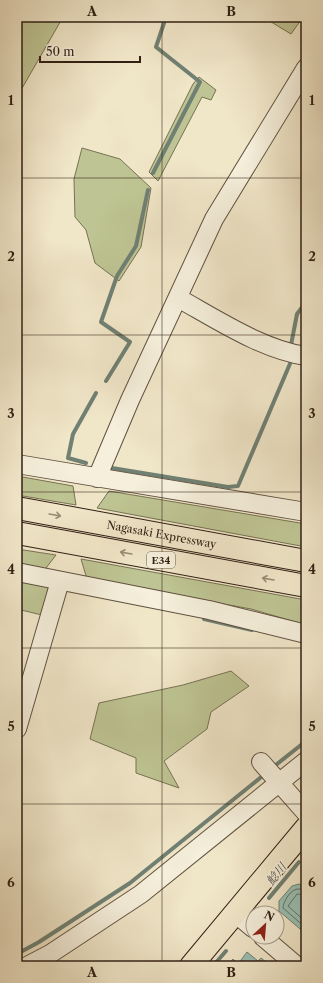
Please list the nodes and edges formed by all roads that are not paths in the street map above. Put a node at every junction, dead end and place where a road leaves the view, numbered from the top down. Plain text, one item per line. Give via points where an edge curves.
1 (306, 68) edge
2 (178, 298) junction
3 (306, 356) edge
4 (17, 464) edge
5 (97, 478) junction
6 (17, 508) edge
7 (306, 512) edge
8 (17, 533) edge
9 (306, 561) edge
10 (17, 572) edge
11 (60, 581) junction
12 (306, 586) edge
13 (306, 634) edge
14 (17, 729) edge
15 (306, 761) edge
16 (261, 762) dead end
17 (279, 782) junction
18 (306, 813) edge
19 (306, 828) edge
20 (235, 913) junction
21 (245, 921) edge
22 (272, 945) edge
23 (28, 966) edge
24 (191, 966) edge
25 (297, 966) edge

1 - 2 street via 214,220
2 - 3 street via 254,340
2 - 5 street
4 - 5 street
5 - 7 street
6 -> 9 main road, Nagasaki Expressway / E34
12 -> 8 main road, E34
10 - 11 street
11 - 13 street via 209,610
11 - 14 street
15 - 17 street
16 - 17 street
17 - 18 street
17 - 23 street via 140,894
19 - 20 main road
20 - 21 street
20 - 24 main road
22 - 25 street

